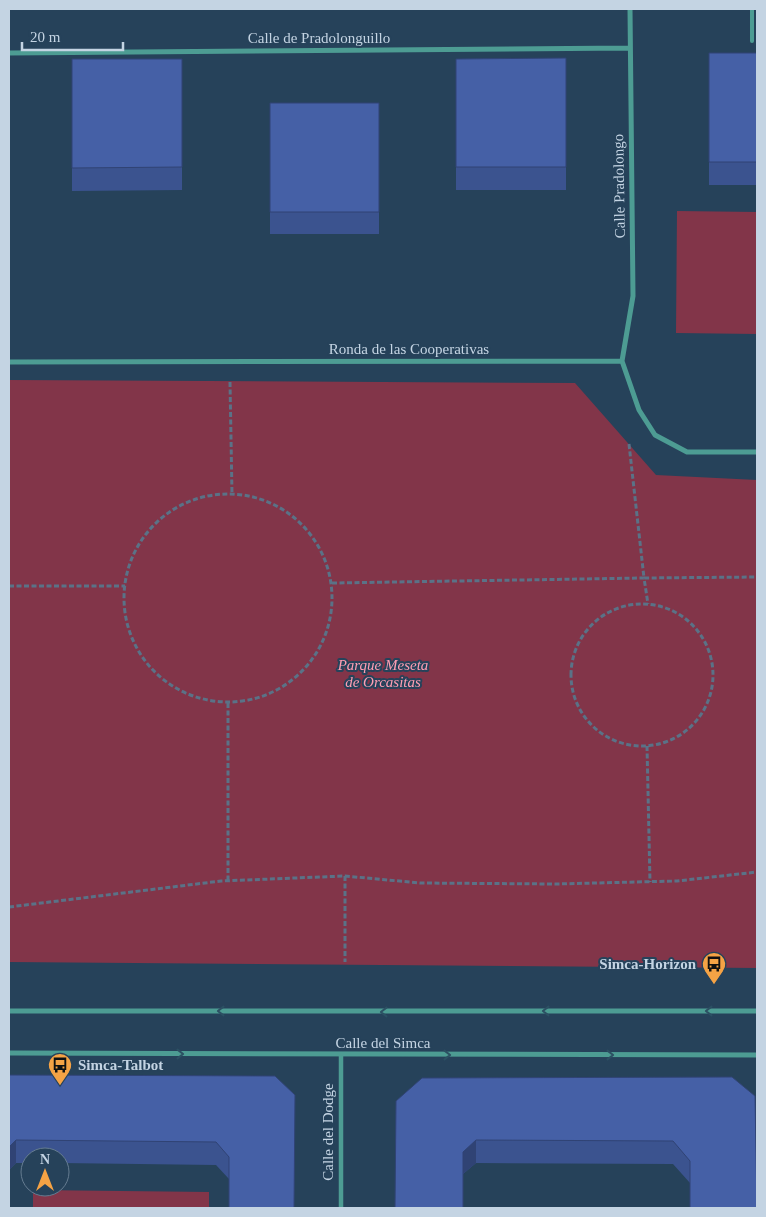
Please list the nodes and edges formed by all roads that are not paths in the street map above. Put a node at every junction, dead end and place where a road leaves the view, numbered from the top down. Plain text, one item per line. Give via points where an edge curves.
1 (630, 9) edge
2 (752, 9) edge
3 (752, 41) dead end
4 (629, 48) junction
5 (9, 53) edge
6 (622, 361) junction
7 (9, 362) edge
8 (757, 452) edge
9 (9, 1011) edge
10 (757, 1011) edge
11 (9, 1053) edge
12 (757, 1055) edge
13 (341, 1056) junction
14 (341, 1208) edge

1 - 4 street, Calle Pradolongo
2 - 3 lane
4 - 5 street, Calle de Pradolonguillo
4 - 6 street, Calle Pradolongo via 633,296
6 - 7 street, Ronda de las Cooperativas
6 - 8 street via 639,410 655,435 688,452
10 -> 9 street, Calle del Simca
11 -> 13 street, Calle del Simca
13 -> 12 street, Calle del Simca
13 - 14 street, Calle del Dodge

